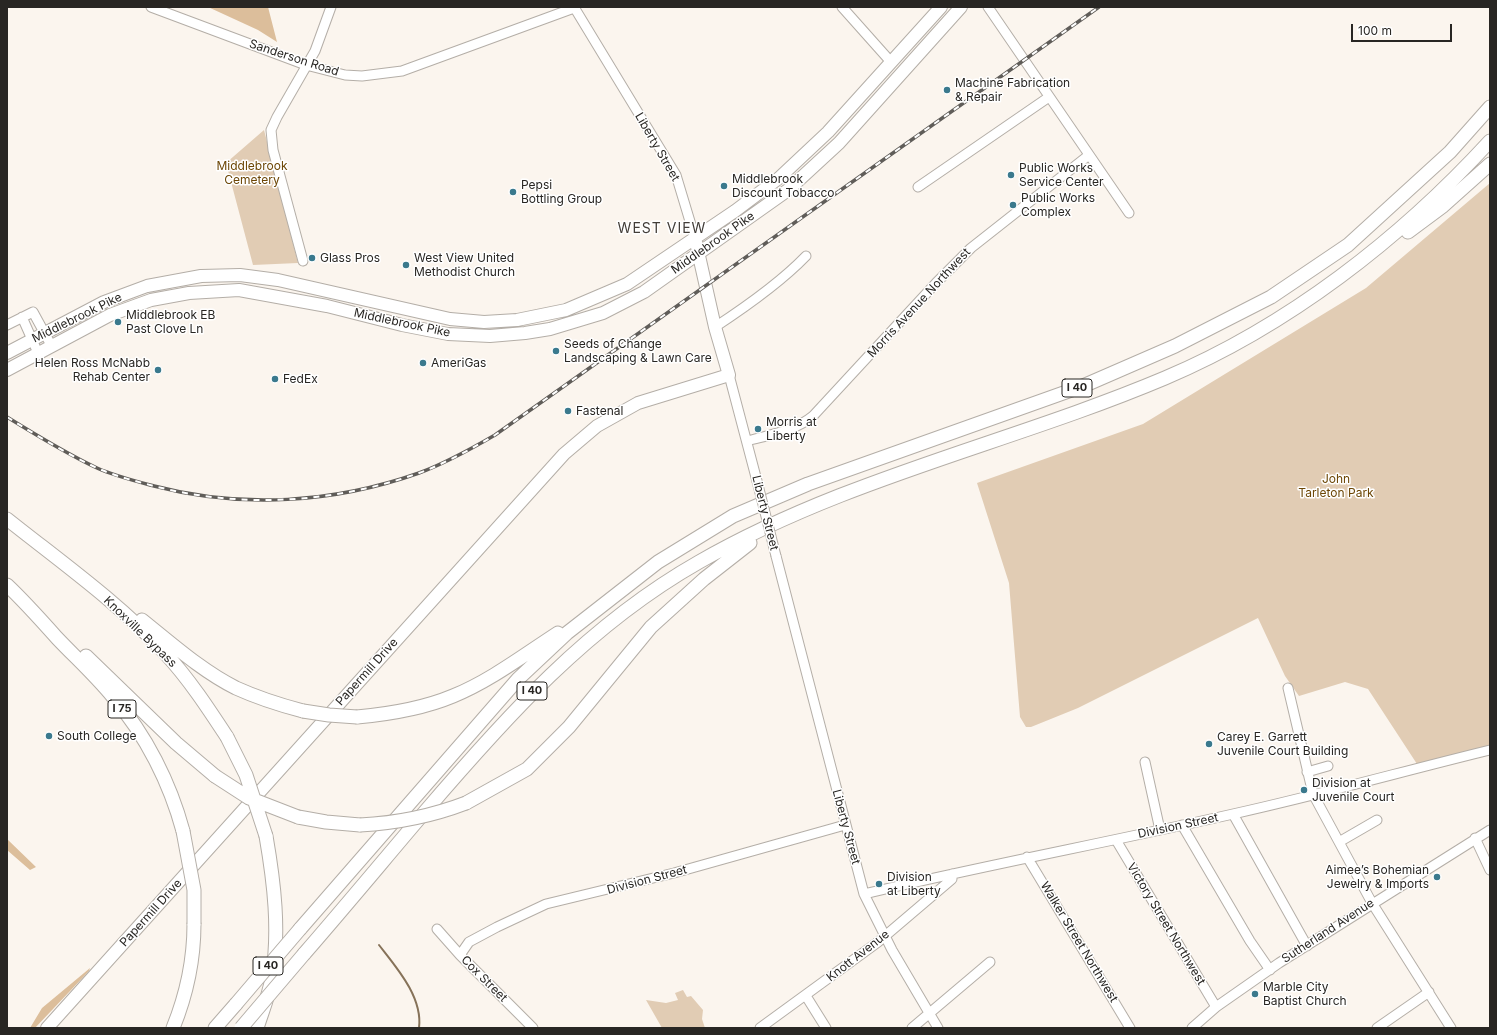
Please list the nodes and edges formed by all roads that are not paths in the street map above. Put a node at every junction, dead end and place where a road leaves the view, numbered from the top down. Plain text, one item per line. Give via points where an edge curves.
1 (151, 7) edge
2 (331, 7) edge
3 (574, 7) edge
4 (842, 7) edge
5 (941, 7) edge
6 (961, 7) edge
7 (988, 7) edge
8 (891, 62) junction
9 (306, 65) junction
10 (1048, 97) junction
11 (1490, 107) edge
12 (1490, 141) edge
13 (1089, 155) junction
14 (1490, 164) edge
15 (918, 187) dead end
16 (1129, 213) dead end
17 (695, 238) junction
18 (698, 254) junction
19 (806, 256) dead end
20 (303, 261) dead end
21 (1314, 295) junction
22 (22, 317) junction
23 (7, 325) edge
24 (715, 327) junction
25 (44, 332) junction
26 (31, 340) junction
27 (51, 345) junction
28 (7, 353) edge
29 (38, 353) junction
30 (7, 370) edge
31 (729, 375) junction
32 (747, 442) junction
33 (823, 503) junction
34 (7, 519) edge
35 (86, 582) junction
36 (7, 585) edge
37 (618, 593) junction
38 (31, 608) junction
39 (1288, 688) dead end
40 (1490, 750) edge
41 (1145, 762) dead end
42 (1328, 766) dead end
43 (1308, 772) junction
44 (1313, 794) junction
45 (1233, 814) junction
46 (1377, 820) dead end
47 (1182, 824) junction
48 (845, 825) junction
49 (1160, 830) junction
50 (1490, 830) edge
51 (1475, 838) junction
52 (1116, 840) junction
53 (1339, 842) junction
54 (1027, 857) junction
55 (1490, 870) edge
56 (952, 876) junction
57 (864, 894) junction
58 (1372, 903) junction
59 (437, 929) dead end
60 (884, 936) junction
61 (1307, 946) junction
62 (460, 955) junction
63 (990, 962) dead end
64 (1270, 970) junction
65 (1429, 992) junction
66 (806, 996) junction
67 (1216, 1007) junction
68 (930, 1014) junction
69 (47, 1028) edge
70 (173, 1028) edge
71 (215, 1028) edge
72 (241, 1028) edge
73 (257, 1028) edge
74 (533, 1028) edge
75 (760, 1028) edge
76 (826, 1028) edge
77 (912, 1028) edge
78 (938, 1028) edge
79 (1130, 1028) edge
80 (1192, 1028) edge
81 (1377, 1028) edge
82 (1451, 1028) edge

1 - 9 street, Sanderson Road
2 - 9 street via 315,51
3 - 9 street, Sanderson Road via 402,71 362,76 345,75
3 - 17 street, Liberty Street via 676,176
4 - 8 street
5 - 8 main road, Middlebrook Pike
6 - 18 main road, Middlebrook Pike via 822,160 788,190
7 - 10 street
8 - 17 main road, Middlebrook Pike via 812,149 778,178
9 - 20 street via 271,130 273,150
10 - 13 street
10 - 15 street
11 - 37 highway, I 40 via 1450,152 1348,245 1271,297 1175,346 1083,386 815,481 733,516 658,562
12 - 21 highway, I 40 via 1452,182 1388,241
13 - 16 street
13 - 32 street, Morris Avenue Northwest via 971,248 814,416 795,427
14 - 21 highway via 1443,206 1383,252
17 - 18 main road, Liberty Street
17 - 25 main road, Middlebrook Pike via 627,284 600,297 566,310 517,320 484,322 450,319 278,280 232,276 182,279 147,286 104,302
18 - 24 main road, Liberty Street
18 - 27 main road, Middlebrook Pike via 644,292 618,306 573,323 524,334 448,334 327,306 239,290 189,293 151,300 110,316
19 - 24 street via 770,287
21 - 33 highway, I 40 via 1234,345 1166,378
22 - 23 street
22 - 25 street via 33,312
22 - 26 street
24 - 31 main road, Liberty Street
25 - 26 main road, Middlebrook Pike
25 - 27 street
26 - 28 main road, Middlebrook Pike
26 - 29 street
27 - 29 main road, Middlebrook Pike
29 - 30 main road, Middlebrook Pike
31 - 32 street, Liberty Street
31 - 69 main road, Papermill Drive via 638,402 597,426 564,454
32 - 48 street, Liberty Street, bridge
33 - 38 highway, bridge via 743,546 651,626 569,727 527,769 466,803 410,820 360,825 333,823 298,816 249,798 215,776 176,743 56,626
33 - 72 highway, I 40, bridge via 754,532 696,564 634,604 576,650 526,698 455,776
34 - 35 highway, Knoxville Bypass
35 - 37 highway, bridge via 196,662 235,687 272,703 303,711 357,717 416,708 453,696 491,677
35 - 73 highway, Knoxville Bypass, bridge via 165,653 192,685 227,737 246,775 266,836 276,921 272,979
36 - 38 highway, I 75
37 - 71 highway, I 40, bridge via 567,633 518,679
38 - 70 highway, I 75, bridge via 114,698 140,734 169,790 183,831 194,890 194,924 190,966
39 - 43 street
40 - 44 street, Division Street
41 - 49 street
42 - 43 street
43 - 44 street
44 - 45 street, Division Street
44 - 53 street
45 - 47 street, Division Street
45 - 61 street
46 - 53 street
47 - 49 street, Division Street
47 - 64 street via 1250,941
48 - 57 street, Liberty Street
48 - 62 street, Division Street via 674,873 546,904 469,942
49 - 52 street, Division Street
50 - 51 street, Sutherland Avenue
51 - 55 street
51 - 58 street, Sutherland Avenue
52 - 54 street, Division Street
52 - 67 street, Victory Street Northwest
53 - 58 street
54 - 56 street, Division Street
54 - 79 street, Walker Street Northwest
56 - 57 street, Division Street
56 - 60 street, Knott Avenue
57 - 60 street, Liberty Street
58 - 61 street, Sutherland Avenue
58 - 65 street
59 - 62 street, Cox Street
60 - 66 street, Knott Avenue
60 - 68 street, Liberty Street
61 - 64 street, Sutherland Avenue
62 - 74 street, Cox Street
63 - 68 street
64 - 67 street, Sutherland Avenue
65 - 81 street
65 - 82 street
66 - 75 street, Knott Avenue
66 - 76 street
67 - 80 street, Sutherland Avenue
68 - 77 street
68 - 78 street, Liberty Street

